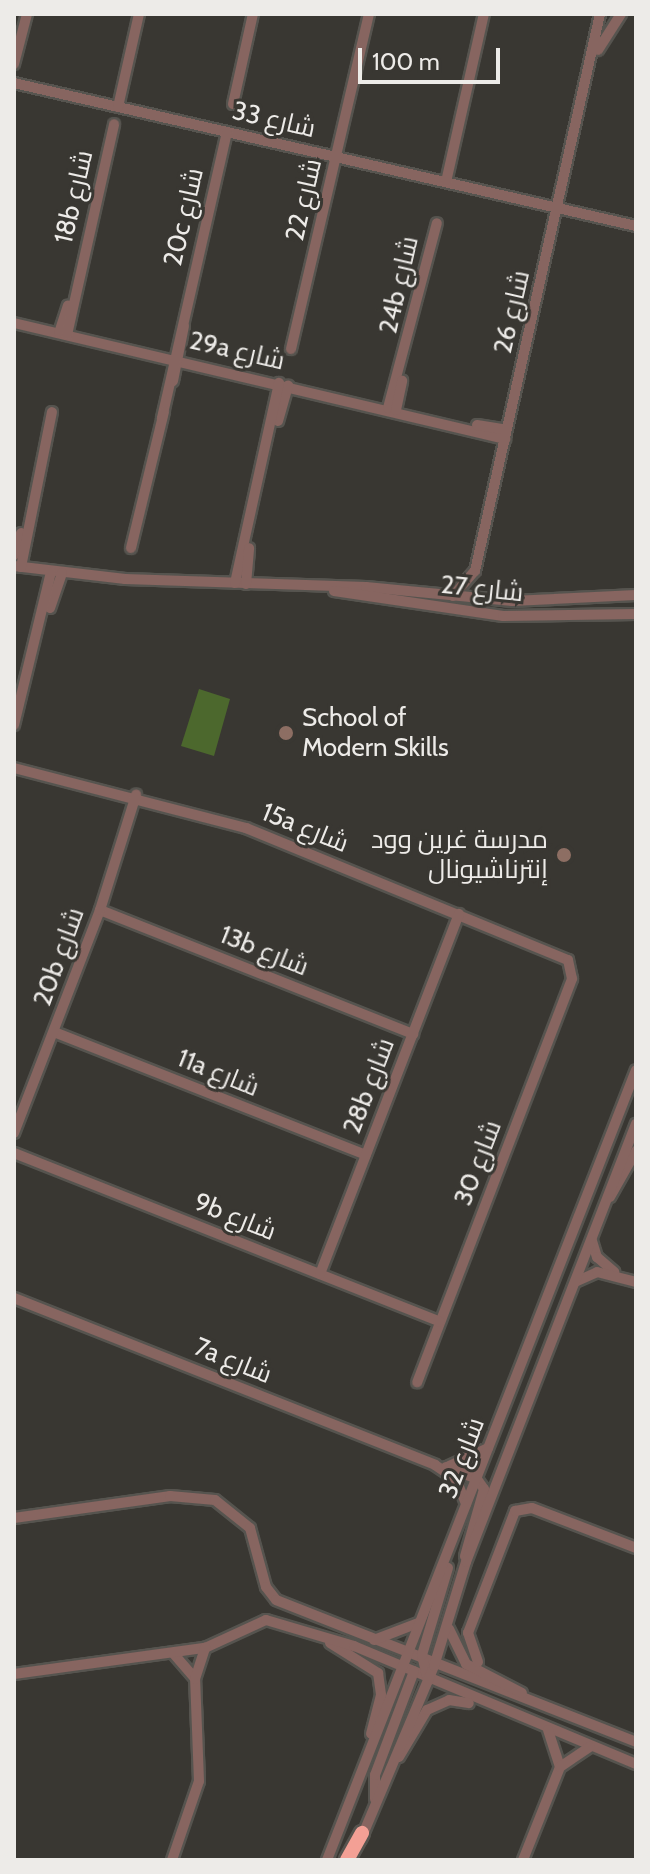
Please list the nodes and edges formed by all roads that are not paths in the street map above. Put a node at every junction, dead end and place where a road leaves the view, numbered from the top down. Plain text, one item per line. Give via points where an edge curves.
1 (27, 14) edge
2 (139, 14) edge
3 (253, 14) edge
4 (369, 14) edge
5 (484, 14) edge
6 (600, 14) edge
7 (621, 14) edge
8 (592, 62) junction
9 (14, 64) edge
10 (14, 83) edge
11 (233, 104) dead end
12 (118, 107) junction
13 (114, 124) dead end
14 (227, 132) junction
15 (336, 157) junction
16 (446, 182) junction
17 (559, 208) junction
18 (437, 223) dead end
19 (636, 226) edge
20 (14, 323) edge
21 (63, 334) junction
22 (291, 349) dead end
23 (174, 360) junction
24 (284, 384) junction
25 (392, 409) junction
26 (52, 412) dead end
27 (506, 435) junction
28 (28, 516) junction
29 (131, 548) dead end
30 (14, 555) edge
31 (18, 566) edge
32 (475, 571) junction
33 (56, 572) junction
34 (241, 583) junction
35 (324, 589) junction
36 (636, 595) edge
37 (453, 596) junction
38 (491, 600) junction
39 (636, 614) edge
40 (19, 690) edge
41 (14, 725) edge
42 (14, 768) edge
43 (136, 795) junction
44 (100, 910) junction
45 (459, 914) junction
46 (568, 960) joint
47 (54, 1032) junction
48 (413, 1034) junction
49 (636, 1070) edge
50 (636, 1124) edge
51 (14, 1133) edge
52 (636, 1151) edge
53 (14, 1153) edge
54 (366, 1155) junction
55 (606, 1201) junction
56 (592, 1238) junction
57 (320, 1274) junction
58 (619, 1276) junction
59 (636, 1282) edge
60 (574, 1283) junction
61 (14, 1298) edge
62 (440, 1322) junction
63 (417, 1382) dead end
64 (491, 1446) junction
65 (441, 1465) junction
66 (477, 1479) junction
67 (467, 1507) junction
68 (14, 1518) edge
69 (451, 1547) junction
70 (636, 1548) edge
71 (466, 1562) junction
72 (422, 1619) junction
73 (449, 1626) junction
74 (315, 1633) junction
75 (373, 1640) junction
76 (205, 1648) junction
77 (173, 1653) junction
78 (407, 1655) junction
79 (421, 1660) junction
80 (478, 1662) dead end
81 (434, 1666) junction
82 (402, 1667) junction
83 (14, 1674) edge
84 (414, 1674) junction
85 (195, 1679) junction
86 (428, 1681) junction
87 (537, 1704) junction
88 (493, 1708) junction
89 (546, 1729) junction
90 (372, 1741) junction
91 (636, 1742) edge
92 (592, 1747) junction
93 (394, 1760) junction
94 (636, 1764) edge
95 (560, 1767) junction
96 (375, 1801) junction
97 (362, 1833) junction
98 (176, 1856) edge
99 (327, 1860) edge
100 (347, 1860) edge
101 (354, 1860) edge
102 (523, 1860) edge

1 - 9 street
2 - 12 street
3 - 11 street
4 - 15 street, شارع 22
5 - 16 street
6 - 8 street, شارع 26
7 - 8 street, شارع 26
8 - 17 street, شارع 26
10 - 12 street, شارع 33
12 - 14 street, شارع 33
13 - 21 street, 18b شارع
14 - 15 street, شارع 33
14 - 23 street, 20c شارع
15 - 16 street, شارع 33
15 - 22 street, شارع 22
16 - 17 street, شارع 33
17 - 19 street, شارع 33
17 - 27 street, شارع 26
18 - 25 street, 24b شارع
20 - 21 street, 29a شارع
21 - 23 street, 29a شارع
23 - 24 street, 29a شارع
23 - 29 street, 20c شارع
24 - 25 street, 29a شارع
24 - 34 street
25 - 27 street, 29a شارع
26 - 28 street
27 - 32 street, شارع 26
28 - 30 street
28 - 31 street
31 - 33 street, شارع 27
32 - 37 street, شارع 26
32 - 38 street
33 - 34 street, شارع 27
33 - 40 street
34 - 35 street, شارع 27
35 - 37 street, شارع 27
35 - 39 street, شارع 27 via 486,615
36 - 38 street, شارع 27
37 - 38 street, شارع 27
40 - 41 street
42 - 43 street, 15a شارع
43 - 44 street, 20b شارع
43 - 45 street, 15a شارع via 246,828
44 - 47 street, 20b شارع
44 - 48 street, 13b شارع
45 - 46 street, 15a شارع
45 - 48 street, 28b شارع
46 - 62 street, شارع 30 via 572,979
47 - 51 street, 20b شارع
47 - 54 street, 11a شارع
48 - 54 street, 28b شارع
49 - 64 street, شارع 32
50 - 55 street, شارع 32
52 - 55 street via 623,1183
53 - 57 street, 9b شارع
54 - 57 street, 28b شارع
55 - 56 street, شارع 32
56 - 58 street via 597,1257
56 - 60 street, شارع 32
57 - 62 street, 9b شارع
58 - 59 street
58 - 60 street via 591,1273
60 - 71 street, شارع 32
61 - 65 street, 7a شارع
62 - 63 street, شارع 30
64 - 65 street via 471,1461
64 - 66 street, شارع 32
65 - 66 street
65 - 67 street, 7a شارع via 456,1479
66 - 67 street, شارع 32
66 - 71 street via 484,1493 466,1540
67 - 69 street, شارع 32
68 - 75 street via 170,1496 215,1500 250,1528 266,1587 276,1600
69 - 72 street, شارع 32
69 - 79 street
70 - 80 street via 532,1508 515,1511 468,1633
71 - 73 street, شارع 32
72 - 75 street via 400,1635
72 - 78 street, شارع 32
73 - 81 street, شارع 32
73 - 87 street via 466,1664
74 - 76 street via 258,1620
74 - 82 street
74 - 90 street via 378,1673 381,1695
75 - 78 street
76 - 77 street
76 - 85 street
77 - 83 street
77 - 85 street
78 - 79 street
78 - 82 street, شارع 32
78 - 84 street
79 - 81 street
79 - 86 street
81 - 86 street, شارع 32
81 - 87 street
82 - 84 street
82 - 90 street, شارع 32
84 - 86 street
84 - 96 street via 375,1775
85 - 98 street via 199,1781
86 - 88 street
86 - 93 street, شارع 32
87 - 91 street
88 - 89 street
88 - 93 street via 457,1700 434,1705
89 - 92 street
89 - 95 street via 558,1746
90 - 99 street, شارع 32
92 - 94 street
92 - 95 street
93 - 96 street, شارع 32
95 - 102 street
96 - 97 street, شارع 32
97 - 100 highway
97 - 101 street, شارع 32

